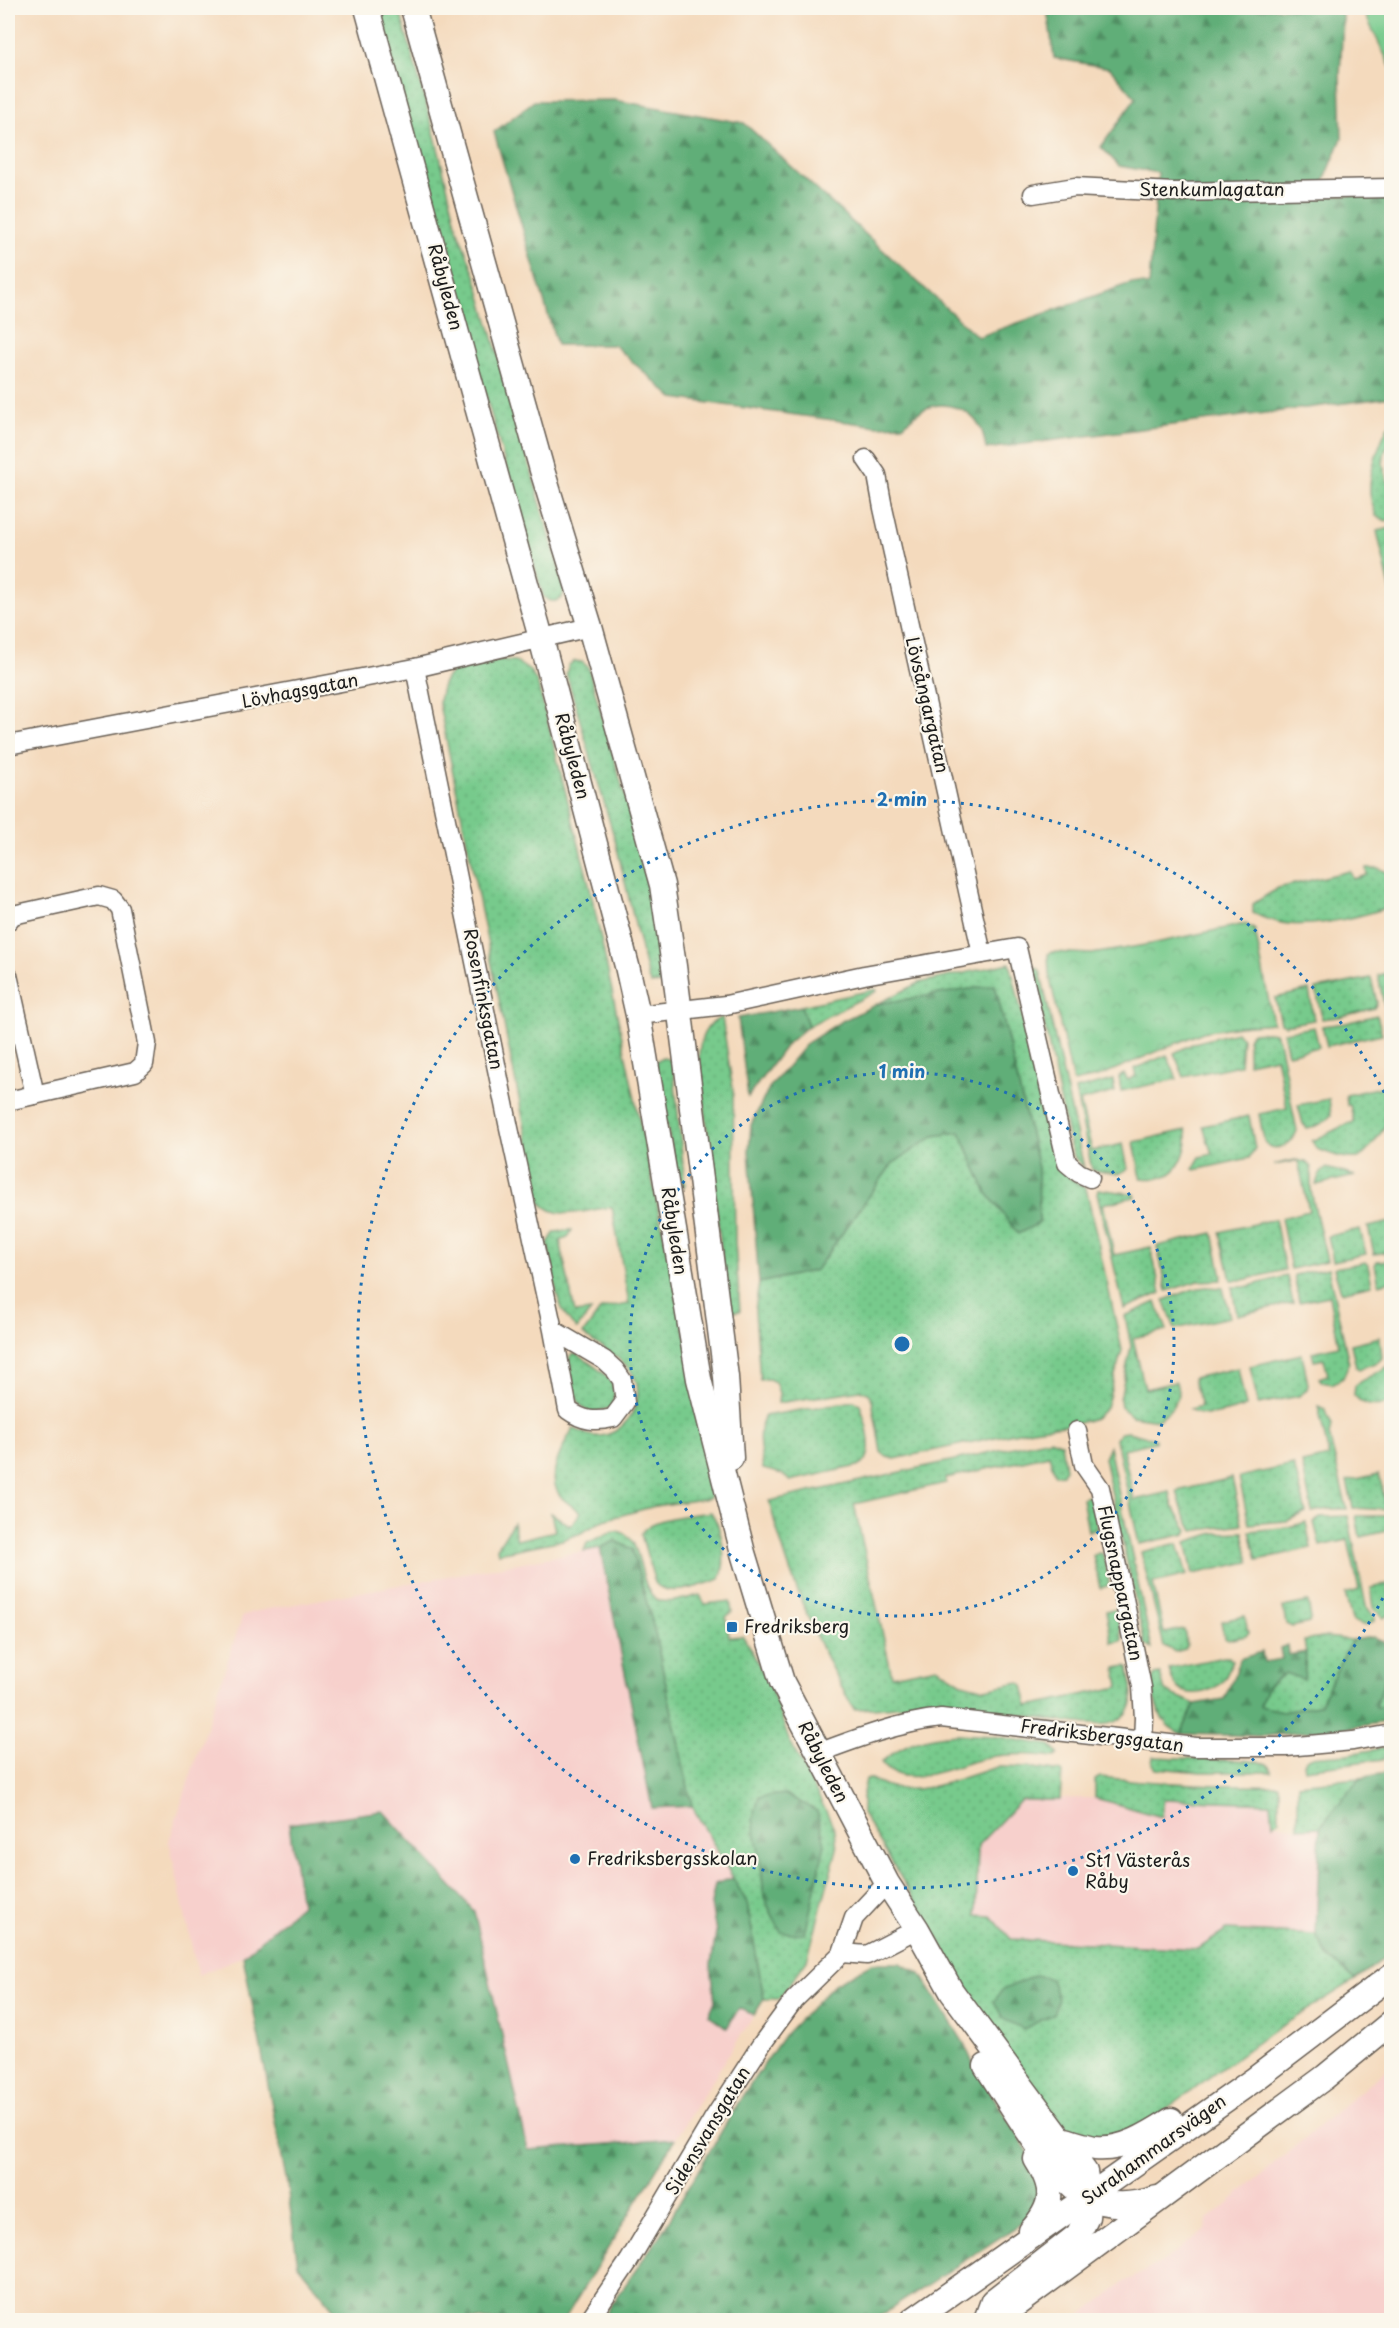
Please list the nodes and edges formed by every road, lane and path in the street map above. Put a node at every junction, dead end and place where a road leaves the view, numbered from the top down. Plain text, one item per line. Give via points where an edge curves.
1 (367, 8) edge
2 (413, 8) edge
3 (1392, 188) edge
4 (1033, 194) dead end
5 (866, 459) dead end
6 (590, 627) junction
7 (541, 638) junction
8 (415, 668) junction
9 (8, 745) edge
10 (8, 921) edge
11 (982, 954) junction
12 (8, 975) edge
13 (678, 1011) junction
14 (638, 1015) junction
15 (35, 1095) junction
16 (8, 1101) edge
17 (1090, 1178) dead end
18 (553, 1330) junction
19 (1077, 1431) dead end
20 (735, 1515) junction
21 (1392, 1734) edge
22 (1143, 1740) junction
23 (818, 1753) junction
24 (886, 1883) junction
25 (917, 1929) junction
26 (842, 1953) junction
27 (1392, 1975) edge
28 (952, 1992) junction
29 (1392, 2022) edge
30 (1209, 2111) junction
31 (1022, 2120) junction
32 (1058, 2138) junction
33 (1167, 2195) junction
34 (1089, 2198) junction
35 (1013, 2251) junction
36 (589, 2320) edge
37 (913, 2320) edge
38 (986, 2320) edge
39 (994, 2320) edge

1 - 7 main road, Råbyleden
2 - 6 main road, Råbyleden
3 - 4 street, Stenkumlagatan via 1174,192 1075,188
5 - 11 street, Lövsångargatan via 877,475
6 - 7 street, Lövhagsgatan
6 - 13 main road, Råbyleden via 662,885
7 - 8 street, Lövhagsgatan
7 - 14 main road, Råbyleden
8 - 9 street, Lövhagsgatan
8 - 18 street, Rosenfinksgatan
10 - 15 street via 13,915 99,896 112,900 120,909 147,1043 144,1064 135,1072
11 - 13 street
11 - 17 street via 1017,948 1066,1163
12 - 15 street
13 - 14 street
13 - 20 main road, Råbyleden via 726,1377
14 - 20 main road, Råbyleden via 699,1379
15 - 16 street
18 - 18 street, Rosenfinksgatan via 568,1410 579,1418 596,1422 613,1418 625,1402 622,1380 604,1360
19 - 22 street, Flugsnappargatan via 1084,1465 1100,1488 1123,1594 1142,1688
20 - 23 main road, Råbyleden via 782,1682
21 - 22 street, Fredriksbergsgatan via 1286,1747 1196,1747
22 - 23 street, Fredriksbergsgatan via 941,1718 876,1731
23 - 24 main road, Råbyleden
24 - 25 main road, Råbyleden
24 - 26 street, Sidensvansgatan via 854,1918
25 - 26 street via 867,1955
25 - 28 main road, Råbyleden
26 - 36 street, Sidensvansgatan via 794,2000 760,2045
27 - 30 main road, Surahammarsvägen
28 - 31 main road via 954,2016
28 - 32 main road
29 - 33 main road
30 - 32 main road via 1188,2109 1150,2134 1120,2146 1096,2148
30 - 34 main road, Surahammarsvägen
31 - 34 main road via 1062,2178
31 - 35 main road via 1022,2135 1047,2176 1048,2210
32 - 34 main road via 1085,2172
33 - 34 main road via 1139,2204 1119,2205
33 - 39 main road
34 - 35 main road, Surahammarsvägen
34 - 38 main road via 1087,2217 1078,2235 993,2301
35 - 37 main road, Surahammarsvägen

